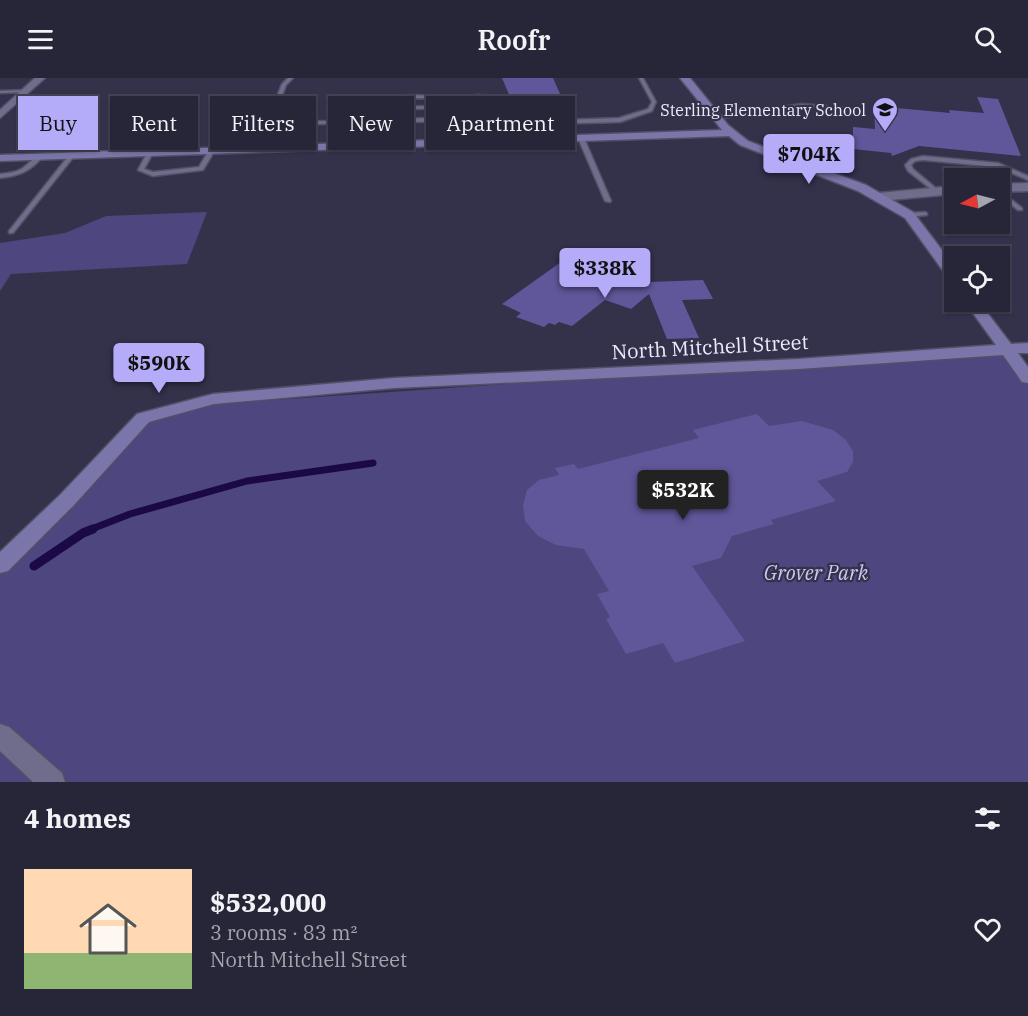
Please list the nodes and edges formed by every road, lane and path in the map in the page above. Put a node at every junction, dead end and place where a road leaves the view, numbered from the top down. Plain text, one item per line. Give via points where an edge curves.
1 (40, 78) edge
2 (291, 78) edge
3 (641, 78) edge
4 (685, 78) edge
5 (26, 91) junction
6 (0, 92) edge
7 (280, 96) edge
8 (846, 109) dead end
9 (2, 111) edge
10 (716, 117) junction
11 (575, 120) edge
12 (730, 134) junction
13 (575, 138) edge
14 (581, 138) junction
15 (426, 143) edge
16 (316, 147) edge
17 (212, 150) joint
18 (150, 153) junction
19 (72, 155) junction
20 (40, 156) junction
21 (0, 158) edge
22 (0, 176) edge
23 (1028, 178) edge
24 (1028, 187) edge
25 (1010, 189) edge
26 (936, 191) junction
27 (944, 191) edge
28 (879, 197) junction
29 (1010, 200) edge
30 (608, 201) dead end
31 (1020, 209) dead end
32 (925, 214) dead end
33 (909, 215) junction
34 (11, 232) dead end
35 (944, 260) edge
36 (979, 312) edge
37 (1028, 348) edge
38 (1007, 349) junction
39 (1028, 378) edge
40 (0, 565) edge
41 (0, 735) edge
42 (52, 782) edge

1 - 5 street
2 - 7 lane
3 - 11 lane via 654,102 650,110 620,120
4 - 10 main road
5 - 6 lane
5 - 9 street
8 - 10 lane via 801,105
10 - 12 main road
12 - 14 main road
12 - 28 main road via 767,153
13 - 14 main road
14 - 30 lane
15 - 16 main road
17 - 18 main road
17 - 18 lane via 201,169 153,174 141,170
18 - 19 main road
19 - 20 main road
19 - 34 lane
20 - 21 main road
20 - 22 lane via 20,175
23 - 26 lane via 998,165 913,160 908,165 910,170
24 - 25 street
26 - 27 street
26 - 28 street
28 - 33 main road
29 - 31 lane
32 - 33 lane
33 - 35 main road
36 - 38 main road
37 - 38 main road, North Mitchell Street
38 - 39 main road
38 - 40 main road, North Mitchell Street via 798,364 394,383 213,399 143,418
41 - 42 street

